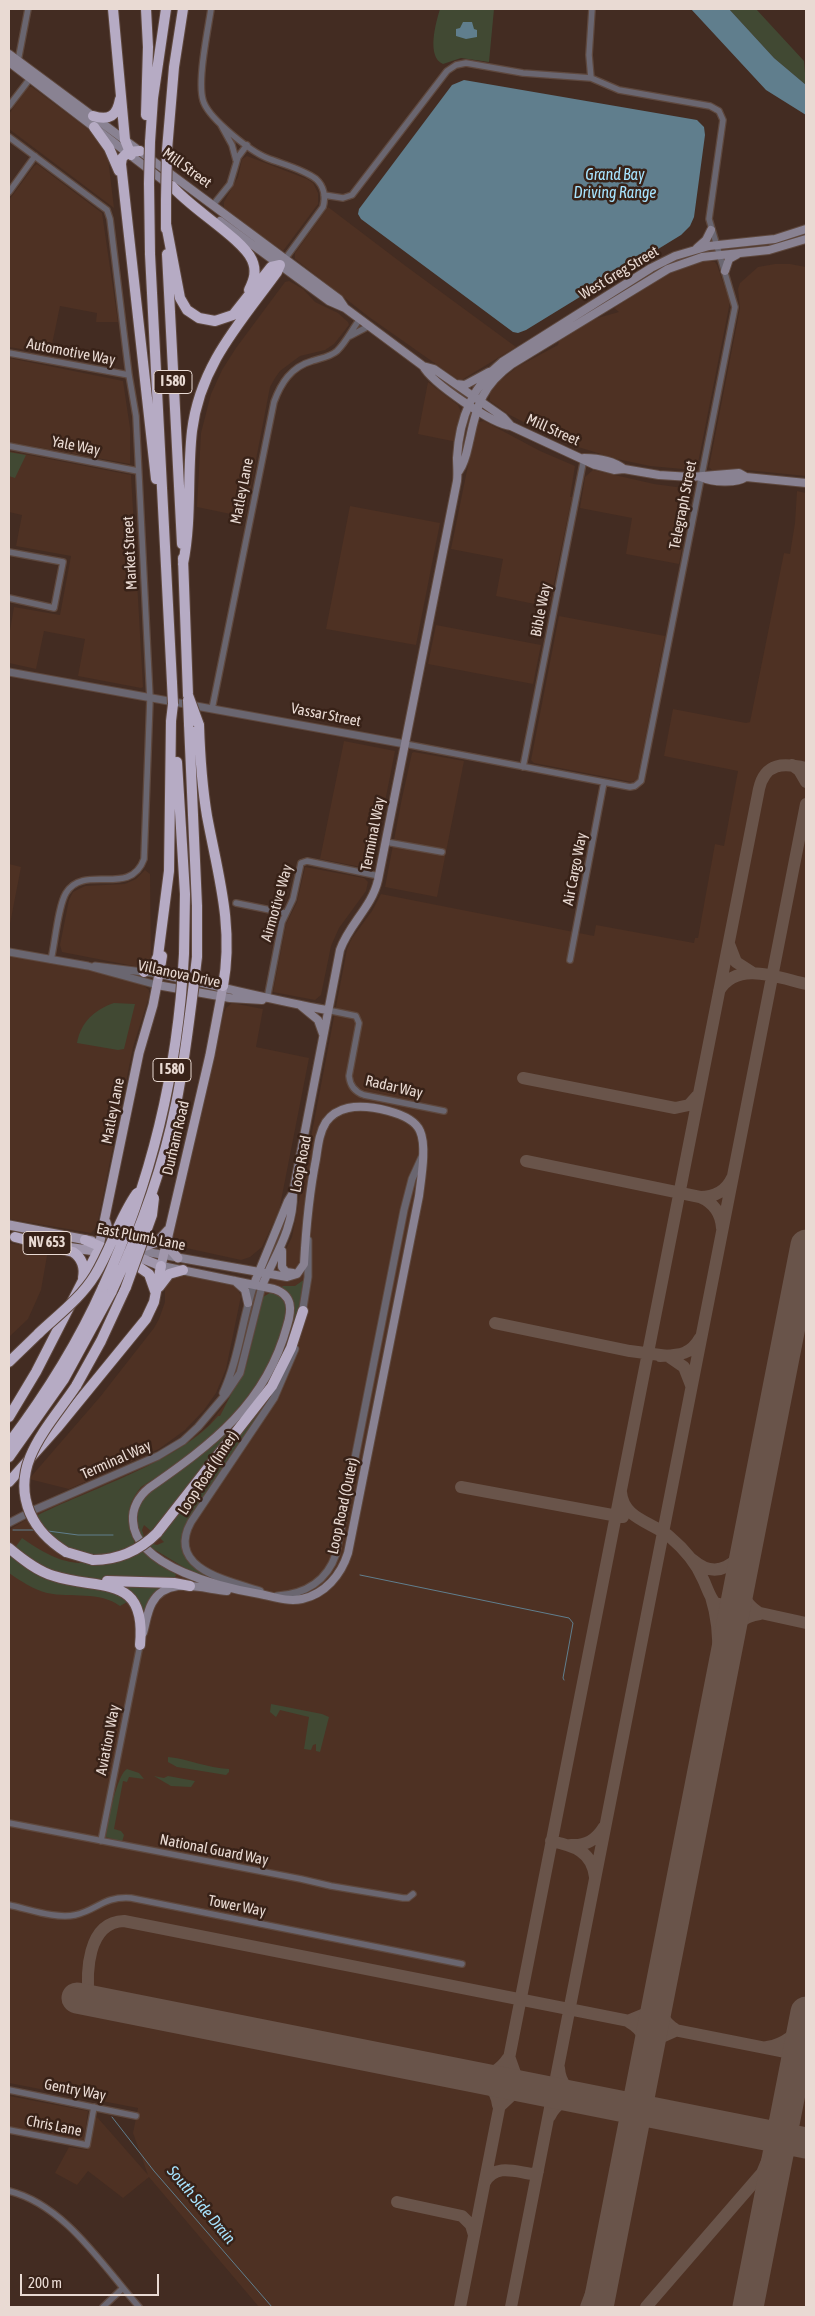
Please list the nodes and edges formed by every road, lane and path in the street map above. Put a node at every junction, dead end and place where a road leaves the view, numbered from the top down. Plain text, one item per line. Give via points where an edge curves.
1 (28, 9) edge
2 (113, 9) edge
3 (146, 9) edge
4 (166, 9) edge
5 (183, 9) edge
6 (211, 9) edge
7 (592, 9) edge
8 (9, 54) edge
9 (18, 61) junction
10 (9, 62) edge
11 (32, 75) junction
12 (590, 78) junction
13 (121, 93) junction
14 (9, 106) edge
15 (213, 116) junction
16 (94, 122) junction
17 (9, 137) edge
18 (125, 140) junction
19 (150, 141) junction
20 (247, 145) junction
21 (132, 152) junction
22 (35, 156) junction
23 (236, 169) junction
24 (172, 186) junction
25 (124, 189) junction
26 (9, 192) edge
27 (324, 195) junction
28 (213, 205) junction
29 (166, 224) junction
30 (806, 229) edge
31 (711, 230) junction
32 (806, 239) edge
33 (716, 245) junction
34 (695, 250) junction
35 (743, 252) junction
36 (719, 254) junction
37 (282, 262) junction
38 (725, 271) junction
39 (610, 294) junction
40 (240, 309) junction
41 (360, 319) junction
42 (586, 319) junction
43 (369, 326) junction
44 (350, 336) junction
45 (9, 353) edge
46 (423, 366) junction
47 (490, 372) junction
48 (129, 376) junction
49 (452, 383) junction
50 (474, 403) junction
51 (9, 446) edge
52 (584, 458) junction
53 (138, 471) junction
54 (701, 477) junction
55 (806, 483) edge
56 (163, 509) junction
57 (9, 552) edge
58 (183, 564) junction
59 (9, 598) edge
60 (9, 672) edge
61 (150, 698) junction
62 (212, 709) junction
63 (173, 721) junction
64 (194, 724) junction
65 (405, 744) junction
66 (523, 767) junction
67 (604, 782) junction
68 (638, 785) joint
69 (386, 842) junction
70 (442, 852) dead end
71 (379, 876) junction
72 (168, 886) junction
73 (236, 903) dead end
74 (285, 913) junction
75 (9, 952) edge
76 (51, 960) junction
77 (570, 960) dead end
78 (88, 966) junction
79 (144, 972) junction
80 (158, 979) junction
81 (223, 986) junction
82 (221, 997) junction
83 (267, 999) junction
84 (300, 1005) junction
85 (327, 1010) junction
86 (323, 1036) junction
87 (444, 1111) dead end
88 (422, 1157) joint
89 (144, 1184) junction
90 (154, 1184) junction
91 (293, 1193) junction
92 (106, 1222) junction
93 (305, 1224) junction
94 (9, 1226) edge
95 (168, 1232) junction
96 (286, 1235) junction
97 (12, 1237) edge
98 (80, 1239) joint
99 (99, 1248) junction
100 (136, 1250) junction
101 (122, 1252) junction
102 (178, 1258) junction
103 (162, 1261) junction
104 (304, 1261) junction
105 (184, 1270) junction
106 (258, 1273) junction
107 (267, 1274) junction
108 (233, 1280) junction
109 (258, 1285) junction
110 (81, 1286) junction
111 (108, 1289) junction
112 (155, 1294) junction
113 (248, 1303) junction
114 (303, 1311) junction
115 (9, 1362) edge
116 (220, 1401) junction
117 (9, 1416) edge
118 (9, 1443) edge
119 (9, 1457) edge
120 (9, 1482) edge
121 (9, 1523) edge
122 (11, 1550) edge
123 (68, 1580) junction
124 (190, 1586) junction
125 (257, 1594) junction
126 (273, 1597) junction
127 (140, 1645) junction
128 (9, 1823) edge
129 (101, 1841) junction
130 (413, 1894) dead end
131 (9, 1905) edge
132 (462, 1964) dead end
133 (9, 2090) edge
134 (94, 2107) junction
135 (136, 2116) dead end
136 (9, 2130) edge
137 (9, 2191) edge
138 (123, 2288) junction
139 (103, 2307) edge
140 (139, 2307) edge

1 - 9 street
2 - 13 highway
3 - 19 highway via 146,112
4 - 19 highway, I 580
5 - 29 highway, I 580, bridge via 174,67
6 - 15 street via 201,89 204,103
7 - 12 street
8 - 9 main road, Mill Street
9 - 11 main road, Mill Street
10 - 11 main road, Mill Street
11 - 14 street
11 - 16 main road, Mill Street
12 - 27 street, Telegraph Street via 456,64 447,71 352,195 343,198
12 - 31 street, Telegraph Street via 619,90 707,105 721,113 724,126 709,215
13 - 16 highway via 118,108 112,116
13 - 18 highway
15 - 20 street
15 - 23 street via 232,145
16 - 18 main road, Mill Street
16 - 21 main road, Mill Street
16 - 25 highway via 113,156
17 - 22 street, Market Street
18 - 21 highway
19 - 56 highway, I 580, bridge via 150,254
20 - 23 street via 238,157
20 - 27 street via 262,156 315,178
21 - 24 main road, Mill Street
21 - 25 highway via 122,161
21 - 28 main road, Mill Street
22 - 26 street
22 - 48 street, Market Street via 107,210
23 - 28 street via 230,184
24 - 37 main road, Mill Street
24 - 40 highway via 251,257 254,277
25 - 56 highway via 151,448
27 - 37 street via 323,207
28 - 37 main road, Mill Street
29 - 40 highway via 178,293 187,310 199,318 215,321 228,318
29 - 58 highway, I 580
30 - 33 main road, West Greg Street via 775,239
31 - 33 street, Telegraph Street
31 - 34 main road
32 - 35 main road, West Greg Street via 778,248
33 - 34 main road, West Greg Street
33 - 36 street, Telegraph Street
34 - 39 main road, West Greg Street via 660,263
35 - 36 main road, West Greg Street
35 - 38 main road via 729,259
36 - 38 street, Telegraph Street
36 - 42 main road, West Greg Street via 668,268
37 - 40 highway via 271,267
37 - 41 main road, Mill Street via 329,301
37 - 58 highway via 220,349 201,391 192,435 190,516
38 - 54 street, Telegraph Street via 735,307
39 - 42 main road via 586,314
39 - 47 main road, West Greg Street via 516,352
41 - 43 main road, Mill Street
41 - 44 street, Matley Lane
42 - 50 main road, West Greg Street via 506,369
43 - 44 street
43 - 46 main road, Mill Street
44 - 62 street, Matley Lane via 336,352 293,370 274,402
45 - 48 street, Automotive Way
46 - 49 main road, Mill Street via 434,369
46 - 50 main road, Mill Street via 429,375
47 - 49 main road via 465,385
47 - 50 main road, West Greg Street
48 - 53 street, Market Street via 136,416
49 - 50 main road, Mill Street
50 - 52 main road, Mill Street via 503,417 511,426
50 - 65 main road, Terminal Way
51 - 53 street, Yale Way
52 - 54 main road, Mill Street via 598,458 624,469
52 - 66 street, Bible Way
53 - 61 street, Market Street
54 - 55 main road, Mill Street via 711,481 746,477
54 - 68 street, Telegraph Street
56 - 63 highway, I 580, bridge
57 - 59 street via 63,562 54,608
58 - 64 highway, I 580, bridge via 187,690
60 - 61 street, Vassar Street
61 - 62 street, Vassar Street
61 - 76 street, Market Street via 142,864 127,878 83,881 69,889
62 - 65 street, Vassar Street
63 - 72 highway
63 - 89 highway, I 580, bridge via 185,894 184,954 170,1079
64 - 81 highway via 227,922
64 - 90 highway, I 580, bridge via 197,957 180,1080
65 - 66 street, Vassar Street
65 - 69 main road, Terminal Way
66 - 67 street, Vassar Street
67 - 68 street, Vassar Street via 630,787
67 - 77 street, Air Cargo Way
69 - 70 street
69 - 71 main road, Terminal Way
71 - 74 street, Airmotive Way via 304,861 299,867 293,899
71 - 85 main road, Terminal Way via 370,903 343,941
72 - 79 highway via 158,956 154,965
72 - 80 highway via 167,928
73 - 74 street
74 - 83 street, Airmotive Way
75 - 76 street, Villanova Drive
76 - 78 street, Villanova Drive
78 - 79 street, Villanova Drive
78 - 80 street, Villanova Drive
79 - 80 street, Villanova Drive
80 - 81 main road, Villanova Drive
80 - 82 main road, Villanova Drive
80 - 92 main road, Matley Lane via 139,1053
81 - 82 main road, Durham Road
81 - 83 main road, Villanova Drive
82 - 83 main road, Villanova Drive
82 - 95 main road, Durham Road
83 - 84 main road, Villanova Drive
84 - 85 main road, Villanova Drive
84 - 86 main road via 318,1020
85 - 86 main road, Terminal Way
85 - 87 street, Radar Way via 356,1016 359,1022 349,1076 358,1092
86 - 91 main road, Terminal Way
88 - 93 main road, Loop Road via 421,1133 408,1118 360,1107 338,1112 321,1133
88 - 126 main road, Loop Road (Outer) via 419,1196 346,1558 336,1578 313,1595 294,1600
89 - 111 highway, I 580, bridge
89 - 115 highway, bridge via 128,1205 90,1283
90 - 111 highway, I 580, bridge via 128,1255
90 - 114 highway, bridge via 152,1215 126,1287 76,1386 30,1455 23,1484 26,1502 48,1541 66,1552 93,1560 113,1559 133,1552 157,1533 268,1394 289,1354
91 - 96 main road, Terminal Way
91 - 106 main road, Terminal Way
92 - 99 main road, Matley Lane
92 - 101 main road via 109,1233
93 - 104 main road
93 - 114 street, Loop Road (Inner) via 309,1270
94 - 98 main road, East Plumb Lane / NV 653
95 - 100 main road via 157,1242
95 - 102 main road via 171,1250
95 - 103 main road, Durham Road
96 - 104 main road via 280,1259 282,1269 294,1273
96 - 107 main road, Terminal Way
97 - 99 main road, East Plumb Lane / NV 653 via 86,1251
97 - 110 highway via 76,1255 84,1270
98 - 99 highway
99 - 101 highway
99 - 101 main road, East Plumb Lane
99 - 110 highway
100 - 101 main road
100 - 103 main road, East Plumb Lane
101 - 103 main road
101 - 112 highway via 149,1274
102 - 103 main road, East Plumb Lane
102 - 106 main road, East Plumb Lane
103 - 105 main road, East Plumb Lane
103 - 112 highway
104 - 107 main road via 300,1272 292,1277
105 - 108 main road, East Plumb Lane
105 - 112 highway via 169,1274
106 - 107 main road, East Plumb Lane
106 - 109 main road, Terminal Way
107 - 109 main road, Terminal Way
108 - 109 main road, East Plumb Lane
108 - 113 main road via 245,1290
109 - 113 street, Terminal Way
109 - 116 street, Terminal Way via 242,1367
109 - 125 main road, Loop Road (Outer) via 284,1294 291,1308 282,1345 269,1374 227,1428 202,1451 146,1490 135,1506 132,1519 142,1544 174,1567 205,1581
110 - 117 highway
111 - 118 highway, I 580 via 61,1367
111 - 119 highway, I 580 via 64,1379
112 - 120 highway via 151,1310 136,1332
113 - 116 street, Terminal Way via 234,1363
114 - 126 street, Loop Road (Inner) via 296,1345 277,1393 191,1522 186,1537 187,1552 199,1568
116 - 121 street, Terminal Way via 198,1427 169,1450
122 - 123 highway via 42,1572
123 - 124 highway
123 - 127 highway via 110,1586 128,1595 140,1618
124 - 125 main road
124 - 127 main road via 168,1589 155,1598
125 - 126 main road, Loop Road (Outer)
127 - 129 street, Aviation Way
128 - 129 street, National Guard Way
129 - 130 street, National Guard Way via 331,1886 403,1898
131 - 132 street, Tower Way via 71,1915 109,1900 131,1898
133 - 134 street, Gentry Way
134 - 135 street, Gentry Way
134 - 136 street, Chris Lane via 87,2145
137 - 138 street via 32,2199 58,2215
138 - 139 street
138 - 140 street

